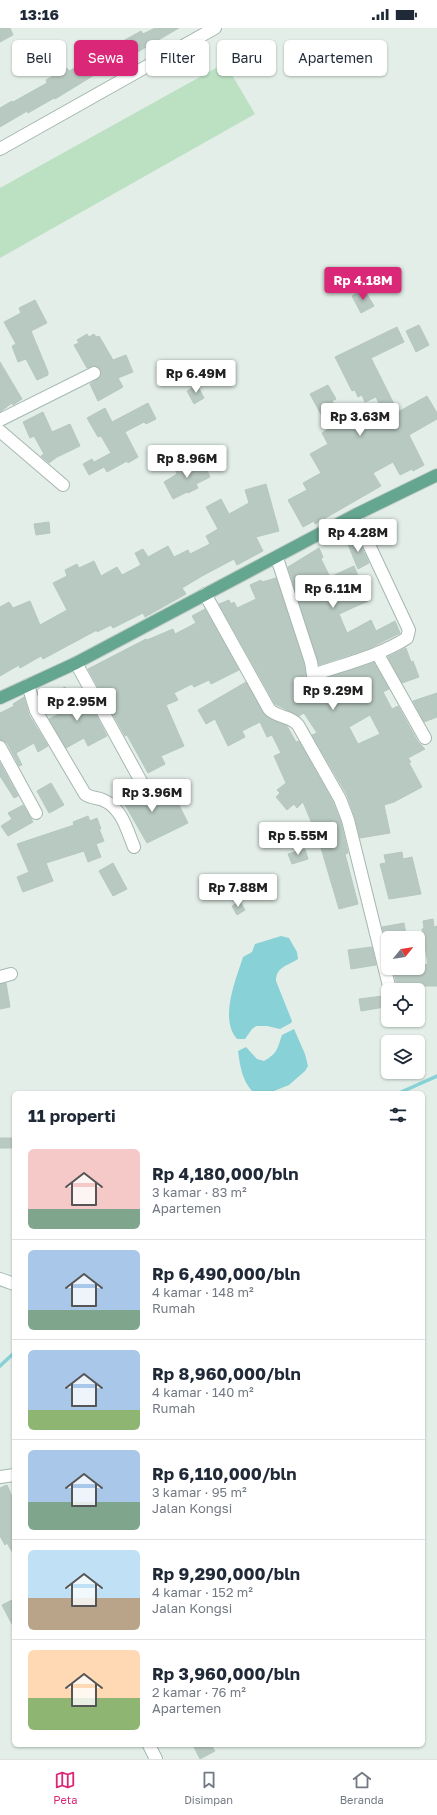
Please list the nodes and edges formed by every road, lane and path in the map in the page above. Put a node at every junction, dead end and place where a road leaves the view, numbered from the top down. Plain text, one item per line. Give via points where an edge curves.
1 (215, 28) edge
2 (0, 149) edge
3 (94, 373) dead end
4 (0, 420) edge
5 (0, 431) edge
6 (437, 475) edge
7 (63, 485) dead end
8 (355, 515) junction
9 (277, 558) junction
10 (205, 594) junction
11 (377, 653) junction
12 (76, 663) junction
13 (313, 675) junction
14 (28, 685) junction
15 (323, 695) dead end
16 (0, 698) edge
17 (425, 738) dead end
18 (0, 747) edge
19 (143, 785) dead end
20 (36, 814) dead end
21 (134, 847) dead end
22 (388, 983) edge
23 (0, 1279) edge
24 (12, 1283) edge
25 (12, 1475) edge
26 (0, 1477) edge
27 (150, 1747) edge
28 (156, 1759) edge

1 - 2 street
3 - 4 street
5 - 7 street
6 - 8 main road
8 - 9 main road
8 - 11 street via 409,630 407,638
9 - 10 main road
9 - 13 street
10 - 12 main road
10 - 22 street via 269,709 275,714 292,719 298,725 340,799 348,820
11 - 13 street
11 - 17 street
12 - 14 main road
12 - 19 street
13 - 15 street
14 - 16 main road
14 - 21 street via 36,711 85,794 91,798 102,799 117,809
18 - 20 street
23 - 24 street
25 - 26 street
27 - 28 street

